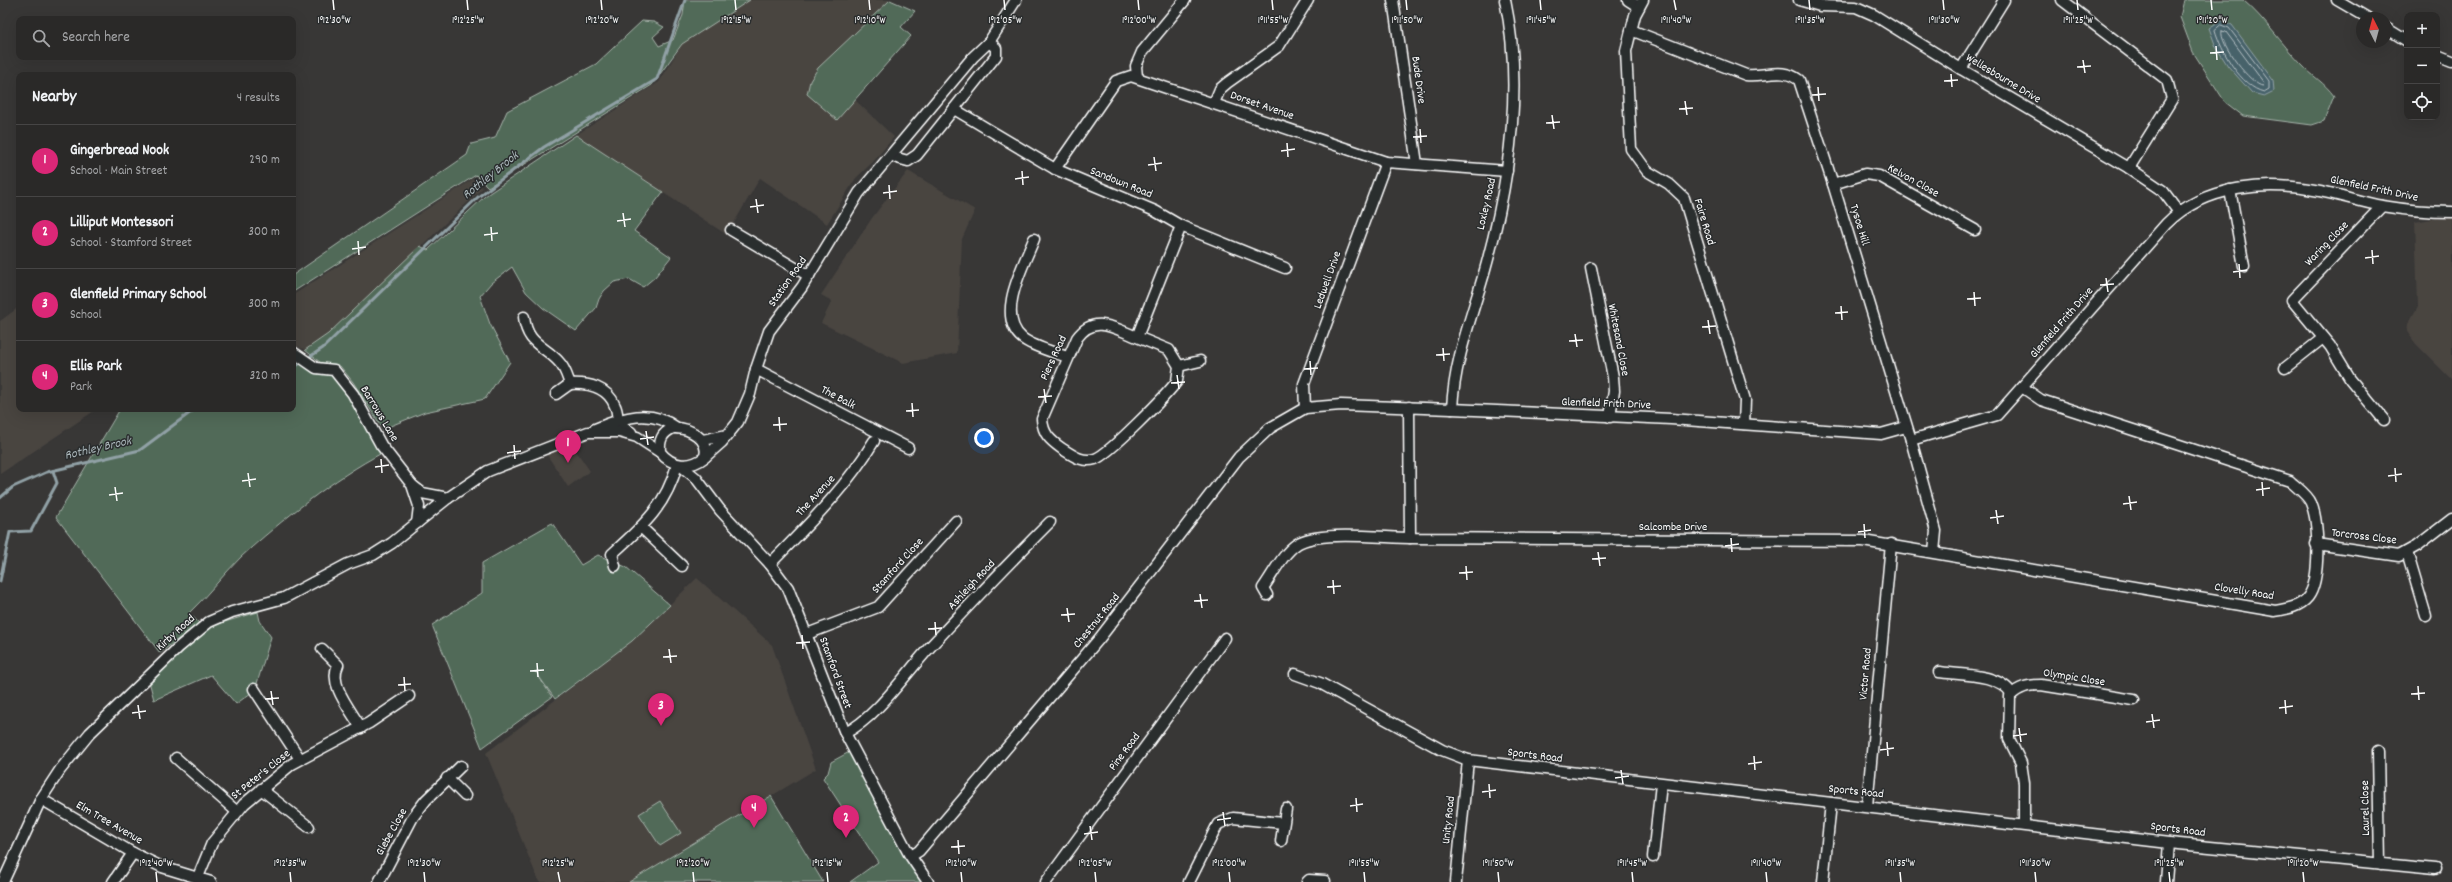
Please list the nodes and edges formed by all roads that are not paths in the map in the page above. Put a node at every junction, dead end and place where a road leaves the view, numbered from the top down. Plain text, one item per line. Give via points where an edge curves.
1 (1016, 0) edge
2 (1185, 0) edge
3 (1308, 0) edge
4 (1393, 0) edge
5 (1505, 0) edge
6 (1628, 0) edge
7 (1800, 0) edge
8 (2004, 0) edge
9 (2062, 0) edge
10 (2337, 0) edge
11 (1641, 4) edge
12 (1856, 4) edge
13 (2358, 12) edge
14 (1631, 30) junction
15 (2392, 31) edge
16 (2404, 38) edge
17 (989, 42) junction
18 (2440, 57) edge
19 (2452, 61) edge
20 (1961, 69) junction
21 (1137, 77) junction
22 (1214, 103) junction
23 (954, 109) junction
24 (892, 154) junction
25 (1386, 162) junction
26 (1417, 164) junction
27 (2129, 168) junction
28 (1055, 169) junction
29 (1507, 171) junction
30 (1833, 184) junction
31 (2230, 190) junction
32 (2382, 206) junction
33 (2178, 211) junction
34 (2452, 212) edge
35 (1181, 226) junction
36 (731, 230) dead end
37 (1975, 230) dead end
38 (1034, 240) dead end
39 (2244, 266) dead end
40 (1285, 268) dead end
41 (1591, 268) dead end
42 (809, 276) junction
43 (524, 317) dead end
44 (1137, 337) junction
45 (2323, 338) junction
46 (296, 354) edge
47 (1067, 357) junction
48 (1202, 361) dead end
49 (1179, 366) junction
50 (2285, 368) dead end
51 (756, 369) junction
52 (570, 384) junction
53 (2022, 387) junction
54 (556, 394) dead end
55 (1409, 407) junction
56 (1305, 408) junction
57 (1452, 409) junction
58 (1610, 417) junction
59 (618, 420) junction
60 (2384, 420) dead end
61 (1744, 424) junction
62 (1906, 427) junction
63 (677, 428) junction
64 (588, 432) junction
65 (727, 435) junction
66 (637, 438) junction
67 (703, 440) junction
68 (1911, 440) junction
69 (874, 441) dead end
70 (908, 448) dead end
71 (660, 452) junction
72 (704, 457) junction
73 (679, 465) junction
74 (412, 486) junction
75 (702, 486) junction
76 (448, 498) junction
77 (2452, 519) edge
78 (956, 521) dead end
79 (1050, 522) dead end
80 (417, 523) junction
81 (642, 528) junction
82 (1410, 538) junction
83 (1891, 544) junction
84 (2316, 544) junction
85 (1934, 552) junction
86 (2407, 552) junction
87 (770, 564) junction
88 (615, 566) dead end
89 (682, 566) dead end
90 (1267, 595) dead end
91 (2426, 616) dead end
92 (807, 634) junction
93 (1225, 638) dead end
94 (322, 649) dead end
95 (1939, 672) dead end
96 (1295, 674) dead end
97 (254, 689) dead end
98 (2012, 694) junction
99 (409, 696) dead end
100 (2134, 700) dead end
101 (361, 728) junction
102 (845, 733) junction
103 (2378, 751) dead end
104 (176, 758) dead end
105 (300, 759) junction
106 (1468, 760) junction
107 (461, 766) dead end
108 (447, 778) junction
109 (1661, 784) junction
110 (261, 789) junction
111 (466, 796) dead end
112 (41, 799) junction
113 (1832, 803) junction
114 (1867, 806) junction
115 (1286, 809) dead end
116 (236, 811) junction
117 (1283, 823) junction
118 (2024, 825) junction
119 (309, 827) dead end
120 (1281, 841) dead end
121 (2169, 843) junction
122 (133, 853) junction
123 (911, 856) junction
124 (1653, 857) dead end
125 (2380, 864) junction
126 (2435, 868) dead end
127 (198, 877) junction
128 (1325, 881) edge
129 (3, 882) edge
130 (112, 882) edge
131 (211, 882) edge
132 (379, 882) edge
133 (928, 882) edge
134 (1046, 882) edge
135 (1189, 882) edge
136 (1307, 882) edge
137 (1456, 882) edge
138 (1823, 882) edge
139 (2166, 882) edge

1 - 17 street, Station Road
2 - 21 street via 1142,52 1136,66
3 - 22 street via 1278,46 1227,82 1220,89
4 - 26 street, Bude Drive
5 - 29 street, Loxley Road via 1510,20 1512,57 1511,138
6 - 11 street
7 - 12 street, Wellesbourne Drive via 1820,6
8 - 20 street
9 - 27 street via 2167,80 2172,99
10 - 13 street
11 - 14 street, Faire Road
12 - 20 street, Wellesbourne Drive
14 - 30 street, Tysoe Hill via 1746,75 1759,76 1780,72 1799,80
14 - 61 street, Faire Road via 1626,51 1631,150 1647,171 1669,184 1684,198 1744,400
15 - 16 street
17 - 23 street via 996,48 996,56
17 - 24 street, Station Road via 973,57
18 - 19 street
20 - 27 street, Wellesbourne Drive
21 - 22 street, Dorset Avenue
21 - 28 street, Dorset Avenue via 1125,76 1116,81
22 - 25 street, Dorset Avenue
23 - 24 street via 912,160 902,160
23 - 28 street, Sandown Road
24 - 42 street, Station Road via 859,193
25 - 26 street, Dorset Avenue
25 - 56 street, Ledwell Drive via 1304,384
26 - 29 street, Dorset Avenue
27 - 33 street, Wellesbourne Drive via 2163,192
28 - 35 street, Sandown Road via 1155,211
29 - 57 street, Loxley Road via 1486,268 1453,381
30 - 37 street, Kelvon Close via 1865,174 1879,176
30 - 62 street, Tysoe Hill
31 - 32 street, Glenfield Frith Drive via 2270,185 2319,191
31 - 33 street, Glenfield Frith Drive via 2198,199
31 - 39 street
32 - 34 street, Glenfield Frith Drive via 2422,212
32 - 45 street, Waring Close via 2292,300
33 - 53 street, Glenfield Frith Drive
35 - 40 street, Sandown Road
35 - 44 street
36 - 42 street
38 - 47 street via 1010,304 1011,318 1015,330 1023,339
41 - 58 street, Whitesand Close via 1613,377 1614,392
42 - 51 street, Station Road via 769,331
43 - 52 street via 533,341 558,360
44 - 47 street, Piers Road via 1102,324 1092,324 1083,329
44 - 49 street, Piers Road via 1169,350
45 - 50 street
45 - 60 street via 2350,379
46 - 74 street, Barrows Lane via 316,368 334,370 353,394 381,445
47 - 49 street, Piers Road via 1045,409 1042,428 1047,436 1073,457 1088,460 1105,454 1173,387 1177,381
48 - 49 street
51 - 65 street, Station Road via 742,413
51 - 70 street, The Balk
52 - 54 street
52 - 59 street via 588,385 602,390 616,407
53 - 68 street, Glenfield Frith Drive via 1997,415
53 - 84 street, Clovelly Road via 2041,400 2290,481 2310,501 2317,521
55 - 56 street, Glenfield Frith Drive via 1341,404
55 - 57 street, Glenfield Frith Drive
55 - 82 street
56 - 123 street, Chestnut Road via 1270,428 1239,458 1099,639 919,851
57 - 58 street, Glenfield Frith Drive
58 - 61 street, Glenfield Frith Drive
59 - 63 street, Kirby Road via 632,416 652,416
59 - 64 street, Kirby Road
59 - 66 street via 623,428
61 - 62 street, Glenfield Frith Drive via 1881,434
62 - 68 street, Tysoe Hill
63 - 67 street via 684,429
63 - 71 street via 663,434
64 - 66 street via 608,431
64 - 76 street, Kirby Road via 488,471
65 - 67 street
65 - 72 street, Station Road
66 - 71 street
67 - 72 street via 706,446
68 - 85 street, Tysoe Hill via 1936,531
69 - 87 street, The Avenue via 839,492
71 - 73 street via 665,458
72 - 73 street via 691,464
72 - 75 street via 700,471
73 - 75 street, Stamford Street
73 - 81 street via 661,505
74 - 76 street via 422,493
74 - 80 street via 419,506
75 - 87 street, Stamford Street via 720,510
76 - 80 street, Kirby Road
77 - 86 street, Torcross Close
78 - 92 street, Stamford Close via 878,607
79 - 102 street, Ashleigh Road via 930,647 870,715 854,729
80 - 112 street, Kirby Road via 381,550 348,564 284,598 232,612 210,622 90,733 60,770
81 - 88 street via 612,554
81 - 89 street
82 - 83 street, Salcombe Drive via 1863,541
82 - 90 street, Salcombe Drive via 1322,536 1304,540 1290,550 1263,588
83 - 85 street, Salcombe Drive
83 - 114 street, Victor Road
84 - 85 street, Clovelly Road via 2315,580 2308,597 2292,608 2275,611
84 - 86 street, Torcross Close via 2399,556
86 - 91 street, Torcross Close
87 - 92 street, Stamford Street via 788,588
92 - 102 street, Stamford Street via 826,690
93 - 134 street, Pine Road
94 - 101 street via 338,665 335,671 336,684
95 - 98 street via 1990,679 2003,684
96 - 106 street, Sports Road via 1320,683 1442,750
97 - 105 street
98 - 100 street, Olympic Close via 2030,685 2041,685
98 - 118 street via 2009,710 2010,739 2021,763 2024,782
99 - 101 street, St Peter's Close
101 - 105 street, St Peter's Close
102 - 123 street, Stamford Street
103 - 125 street, Laurel Close
104 - 116 street
105 - 110 street, St Peter's Close
106 - 109 street, Sports Road
106 - 137 street, Unity Road
107 - 108 street, Glebe Close
108 - 111 street
108 - 132 street, Glebe Close via 413,817
109 - 113 street, Sports Road
109 - 124 street
110 - 116 street, St Peter's Close
110 - 119 street
112 - 122 street, Elm Tree Avenue
112 - 129 street, Kirby Road
113 - 114 street, Sports Road
113 - 138 street
114 - 118 street, Sports Road
115 - 117 street
116 - 127 street, St Peter's Close via 212,843
117 - 120 street
117 - 135 street via 1233,818 1218,824
118 - 121 street, Sports Road
121 - 125 street, Sports Road
121 - 139 street
122 - 127 street, Elm Tree Avenue via 162,867
122 - 130 street
123 - 133 street, Stamford Street
125 - 126 street, Sports Road
127 - 131 street, Elm Tree Avenue
128 - 136 street

